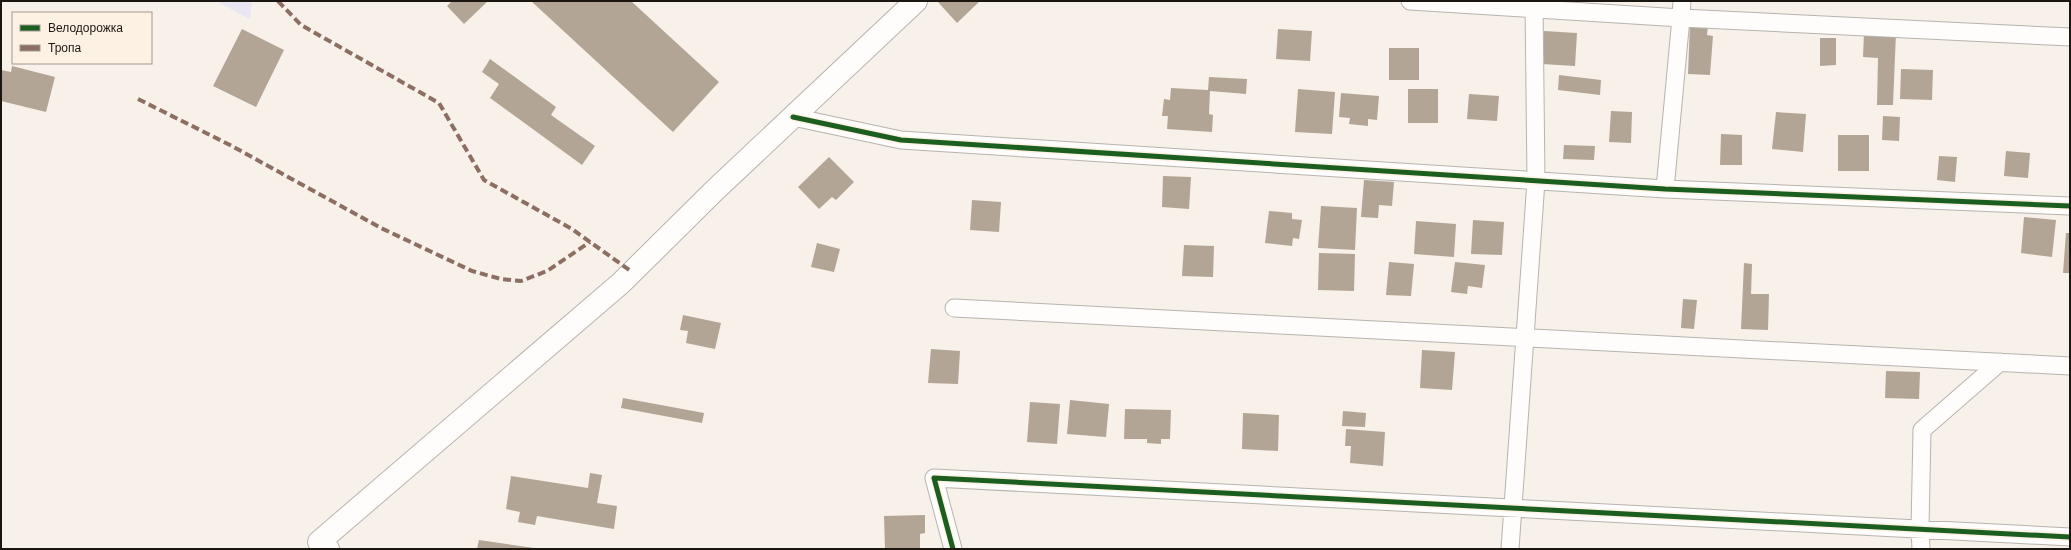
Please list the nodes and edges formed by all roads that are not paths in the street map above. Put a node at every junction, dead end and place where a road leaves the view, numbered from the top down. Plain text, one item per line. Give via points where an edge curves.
1 (916, 1) edge
2 (1410, 1) edge
3 (1534, 5) edge
4 (1682, 9) edge
5 (2070, 37) edge
6 (793, 117) junction
7 (1536, 181) junction
8 (1665, 190) junction
9 (2070, 206) edge
10 (954, 308) dead end
11 (1524, 336) junction
12 (2000, 362) junction
13 (2070, 366) edge
14 (1513, 509) junction
15 (1920, 529) junction
16 (2070, 537) edge
17 (320, 547) edge
18 (953, 549) edge
19 (1510, 549) edge
20 (1921, 549) edge

1 - 6 street
2 - 3 street
3 - 4 street
3 - 7 street
4 - 5 street
4 - 8 street
6 - 7 street via 901,140
6 - 17 street via 621,283
7 - 8 street
7 - 11 street
8 - 9 street
10 - 11 street
11 - 12 street
11 - 14 street
12 - 13 street
12 - 15 street via 1922,430
14 - 15 street
14 - 18 street via 934,478
14 - 19 street
15 - 16 street
15 - 20 street

